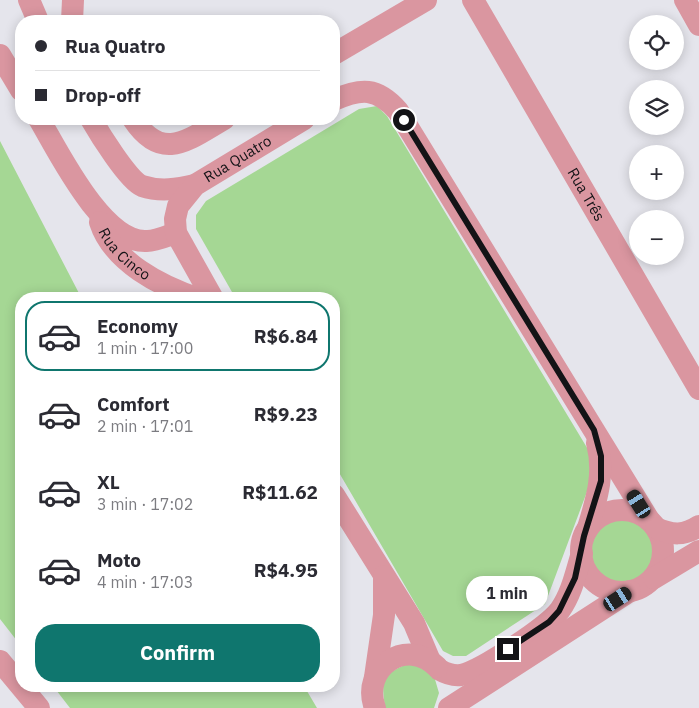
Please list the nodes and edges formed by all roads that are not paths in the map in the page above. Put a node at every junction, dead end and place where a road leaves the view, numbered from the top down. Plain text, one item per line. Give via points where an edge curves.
1 (29, 0) edge
2 (73, 0) edge
3 (426, 0) edge
4 (473, 0) edge
5 (685, 0) edge
6 (35, 15) edge
7 (72, 15) edge
8 (699, 25) edge
9 (340, 50) edge
10 (0, 55) edge
11 (15, 80) edge
12 (340, 97) edge
13 (42, 125) edge
14 (95, 125) edge
15 (138, 125) edge
16 (213, 125) edge
17 (294, 125) edge
18 (195, 185) junction
19 (95, 207) junction
20 (176, 233) junction
21 (146, 241) junction
22 (150, 276) junction
23 (184, 292) edge
24 (209, 292) edge
25 (699, 389) edge
26 (598, 436) junction
27 (340, 505) edge
28 (652, 524) junction
29 (699, 526) edge
30 (588, 528) junction
31 (699, 551) edge
32 (582, 553) junction
33 (384, 576) junction
34 (654, 578) junction
35 (630, 591) junction
36 (0, 661) edge
37 (435, 666) junction
38 (374, 677) junction
39 (15, 679) edge
40 (26, 692) edge
41 (39, 708) edge
42 (374, 708) edge
43 (444, 708) edge
44 (448, 708) edge

1 - 6 street
2 - 7 street
3 - 9 street
4 - 25 street, Rua Três
5 - 8 street
10 - 11 street
12 - 26 street via 365,90 380,94 398,111
13 - 19 street, Rua Cinco
14 - 18 street via 106,144 141,185 168,190
15 - 16 street via 148,138 169,144 180,143
17 - 18 street, Rua Quatro
18 - 20 street, Rua Quatro via 178,206
19 - 21 street, Rua Cinco via 120,233
19 - 22 street, Rua Cinco via 105,239 124,260
20 - 21 street, Rua Cinco
20 - 24 street
21 - 22 street via 144,259
22 - 23 street, Rua Cinco
26 - 28 street
26 - 30 street via 601,481
27 - 33 street
28 - 29 street via 666,533 683,534
28 - 30 street via 641,514 622,510 603,515
28 - 34 street via 663,548
30 - 32 street
31 - 34 street
32 - 35 street via 585,567 603,587
32 - 37 street via 566,600 549,622 475,670 450,675
33 - 37 street via 414,623
33 - 38 street via 384,615
34 - 35 street
35 - 44 street
36 - 39 street
37 - 38 street via 410,655 399,656 381,667
37 - 43 street via 447,688
38 - 42 street via 371,688
40 - 41 street

